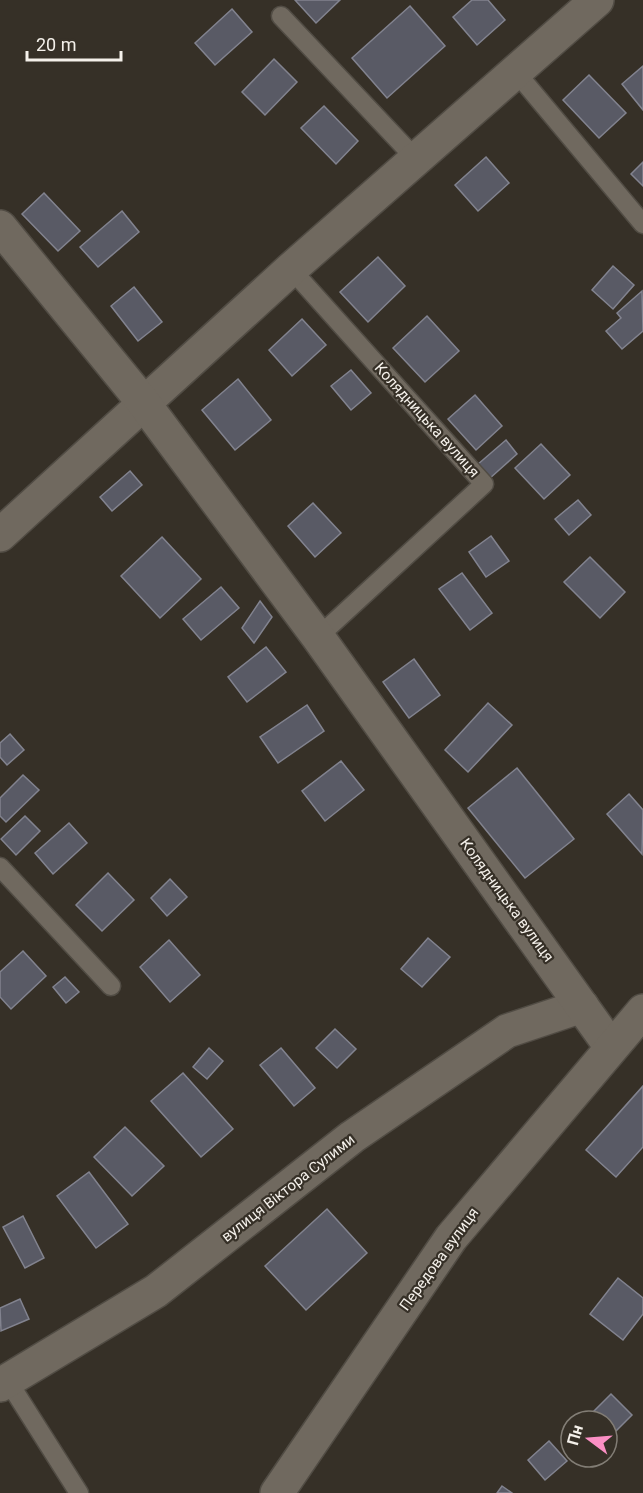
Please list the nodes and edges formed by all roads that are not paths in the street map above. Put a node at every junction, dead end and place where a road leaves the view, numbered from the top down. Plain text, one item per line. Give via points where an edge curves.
1 (597, 0) edge
2 (281, 16) dead end
3 (515, 71) junction
4 (416, 159) junction
5 (643, 224) edge
6 (0, 227) edge
7 (291, 269) junction
8 (143, 402) junction
9 (0, 535) edge
10 (318, 636) junction
11 (0, 867) edge
12 (111, 986) dead end
13 (582, 1006) junction
14 (643, 1011) edge
15 (611, 1047) junction
16 (4, 1383) edge
17 (79, 1493) edge
18 (278, 1493) edge

1 - 3 street
2 - 4 lane
3 - 4 street
3 - 5 lane
4 - 7 street
6 - 8 street, Колядницька вулиця
7 - 8 street
7 - 10 lane, Колядницька вулиця via 484,484
8 - 9 street
8 - 10 street, Колядницька вулиця
10 - 13 street, Колядницька вулиця
11 - 12 lane
13 - 15 street, Колядницька вулиця
13 - 16 street, вулиця Віктора Сулими via 507,1031 352,1137 156,1291
14 - 15 street, Передова вулиця
15 - 18 street, Передова вулиця via 451,1238
16 - 17 lane

